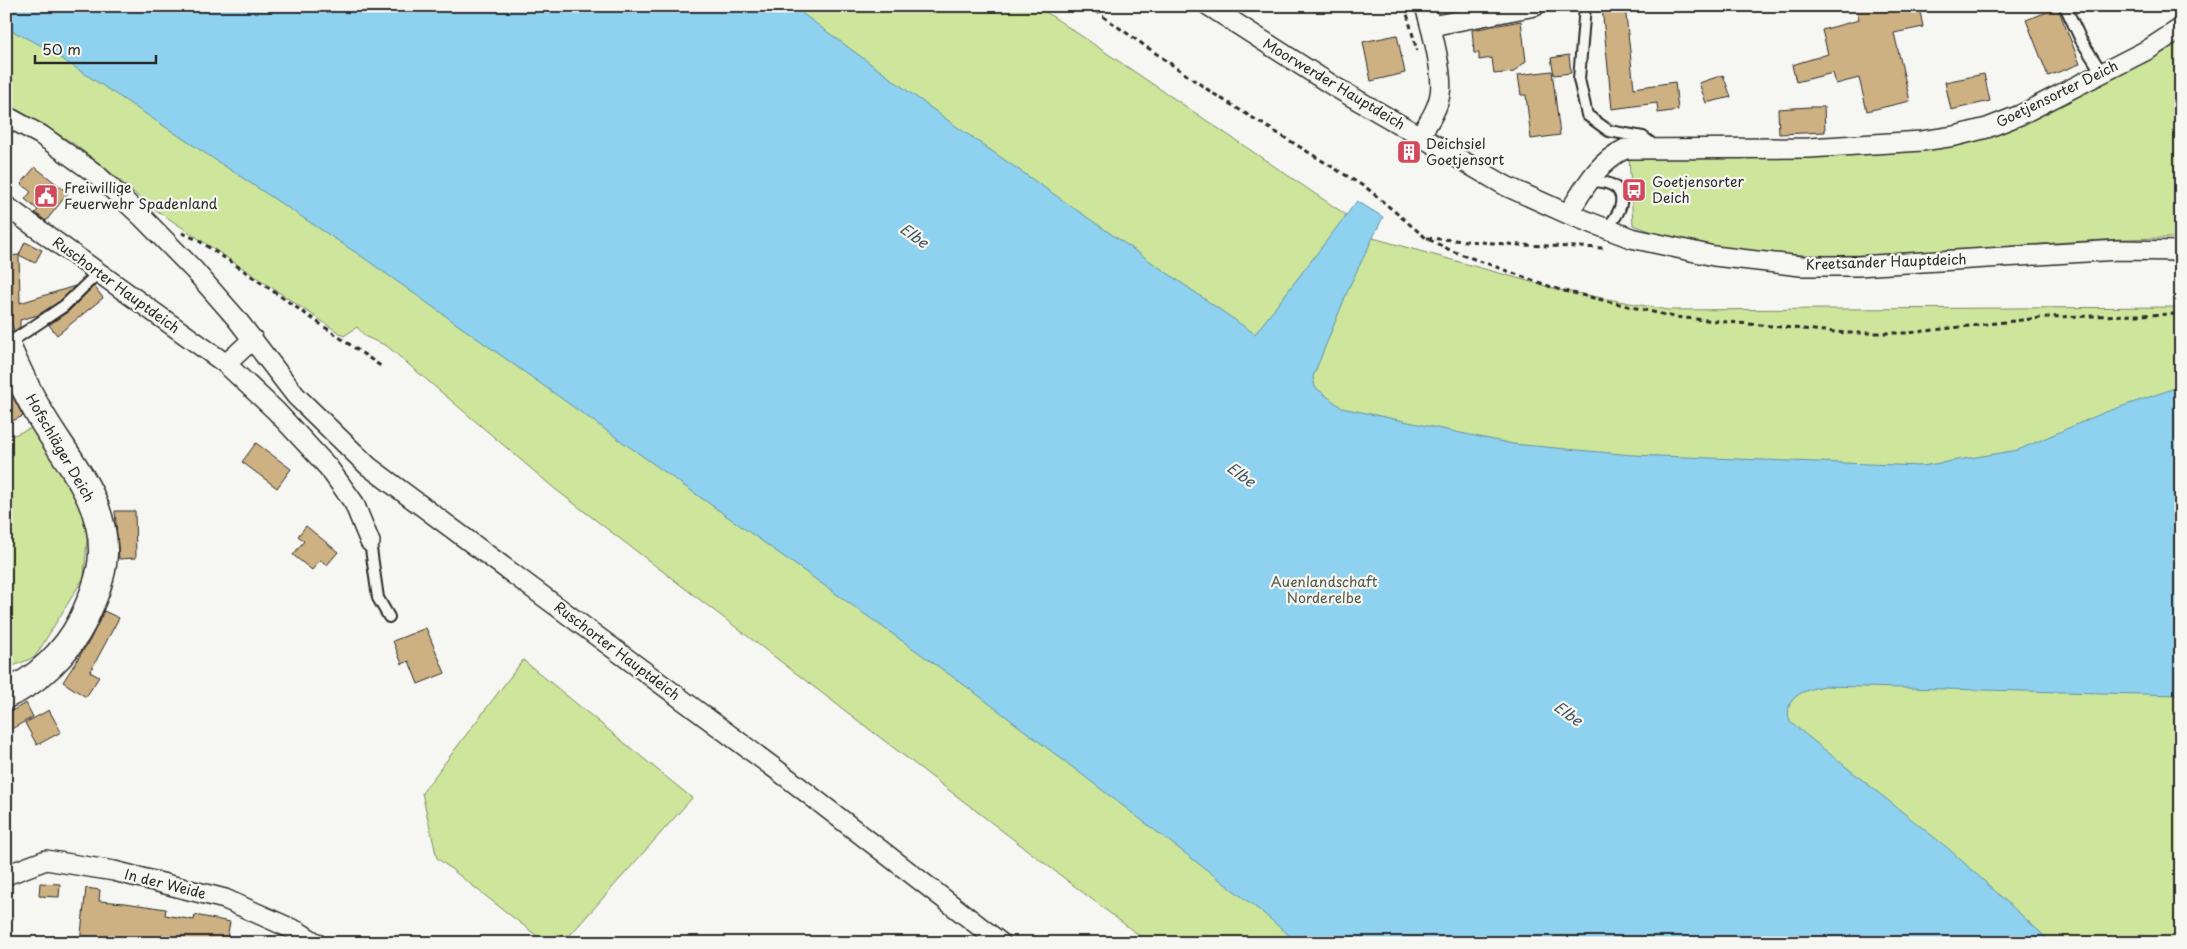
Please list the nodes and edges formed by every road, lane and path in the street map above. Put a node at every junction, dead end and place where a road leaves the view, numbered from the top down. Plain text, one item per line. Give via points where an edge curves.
1 (1209, 6) edge
2 (1425, 6) edge
3 (1535, 6) edge
4 (1584, 6) edge
5 (2065, 6) edge
6 (1431, 26) junction
7 (2181, 28) edge
8 (2102, 73) junction
9 (6, 116) edge
10 (1420, 136) junction
11 (1659, 149) junction
12 (1589, 181) junction
13 (6, 206) edge
14 (1568, 214) junction
15 (1606, 229) junction
16 (178, 231) dead end
17 (1426, 238) dead end
18 (1631, 238) junction
19 (2181, 251) edge
20 (99, 272) junction
21 (253, 339) junction
22 (6, 346) edge
23 (226, 364) junction
24 (382, 367) dead end
25 (370, 542) joint
26 (389, 617) dead end
27 (6, 694) edge
28 (6, 874) edge
29 (298, 937) edge
30 (316, 943) edge
31 (1000, 943) edge

1 - 10 street, Moorwerder Hauptdeich
2 - 6 street
3 - 6 street
4 - 11 lane via 1579,79 1587,115 1609,132 1643,137
5 - 8 lane
6 - 10 street via 1441,93 1436,110
7 - 8 street, Goetjensorter Deich
8 - 11 street, Goetjensorter Deich via 2020,115 1955,136 1810,148
9 - 21 street, Ruschorter Hauptdeich via 41,135 96,174 194,270
10 - 14 street, Moorwerder Hauptdeich via 1506,186
11 - 12 street, Goetjensorter Deich via 1625,149 1611,155
12 - 14 street, Goetjensorter Deich
12 - 15 lane via 1602,181 1614,186 1620,195 1622,205 1619,214
13 - 20 street, Ruschorter Hauptdeich
14 - 15 street, Kreetsander Hauptdeich
15 - 18 street, Kreetsander Hauptdeich
16 - 24 path via 237,266
17 - 18 path via 1611,248
18 - 19 street, Kreetsander Hauptdeich via 1714,256 1802,266 1858,266 2118,250
20 - 22 lane via 64,306
20 - 23 street, Ruschorter Hauptdeich
21 - 23 street
21 - 31 street, Ruschorter Hauptdeich via 296,396 368,466 781,773
22 - 27 street, Hofschläger Deich via 41,417 89,491 100,522 103,554 96,592 76,633 46,669
23 - 25 street, Ruschorter Hauptdeich via 328,467 354,503
25 - 26 lane via 378,598
28 - 29 street, In der Weide via 46,860 114,871 224,899
29 - 30 street, In der Weide

